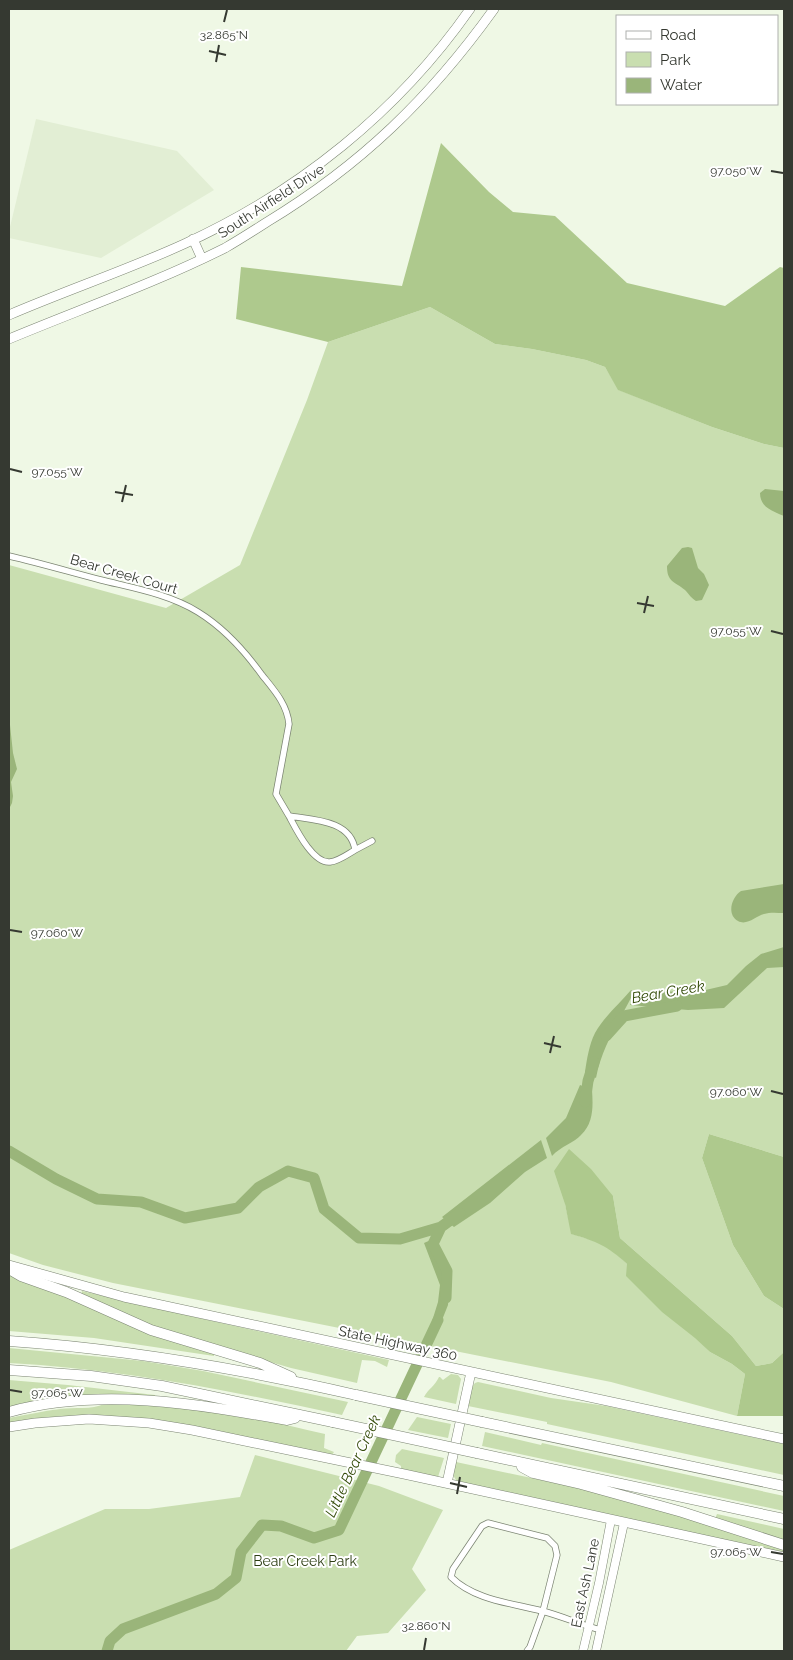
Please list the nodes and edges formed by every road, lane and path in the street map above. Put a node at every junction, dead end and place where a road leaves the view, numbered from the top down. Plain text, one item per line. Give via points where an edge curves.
1 (470, 9) edge
2 (494, 9) edge
3 (193, 239) junction
4 (202, 258) junction
5 (9, 315) edge
6 (9, 338) edge
7 (9, 556) edge
8 (289, 816) junction
9 (372, 841) dead end
10 (355, 850) junction
11 (9, 1265) edge
12 (9, 1269) edge
13 (9, 1342) edge
14 (9, 1370) edge
15 (471, 1372) junction
16 (308, 1384) junction
17 (9, 1412) edge
18 (305, 1417) junction
19 (9, 1427) edge
20 (784, 1439) edge
21 (510, 1461) junction
22 (446, 1483) junction
23 (784, 1486) edge
24 (784, 1519) edge
25 (611, 1520) junction
26 (624, 1523) junction
27 (784, 1546) edge
28 (784, 1557) edge
29 (543, 1611) junction
30 (588, 1627) junction
31 (601, 1630) junction
32 (527, 1651) edge
33 (583, 1651) edge
34 (596, 1651) edge

1 - 3 main road, South Airfield Drive via 398,97 334,154 257,206
2 - 4 main road, South Airfield Drive via 428,92 346,169 287,210
3 - 4 main road
3 - 5 main road, South Airfield Drive
4 - 6 main road, South Airfield Drive via 173,273
7 - 8 street, Bear Creek Court via 161,596 196,611 220,627 258,669 288,714 276,794
8 - 10 street via 339,826 351,837
8 - 10 street, Bear Creek Court via 322,862 334,862
9 - 10 street, Bear Creek Court
11 - 15 main road, State Highway 360 via 124,1297
12 - 16 highway via 151,1330 260,1363
13 - 16 highway via 152,1356
14 - 18 highway via 91,1376 162,1386
15 - 20 main road, State Highway 360
15 - 22 main road
16 - 23 highway, bridge
17 - 18 highway via 84,1400 120,1400 207,1406 287,1420
18 - 21 highway, bridge
19 - 22 main road via 71,1420 121,1420 192,1430
21 - 24 highway
21 - 27 highway via 533,1473 644,1501
22 - 25 main road
25 - 26 main road
25 - 30 street, East Ash Lane
26 - 28 main road
26 - 31 street, East Ash Lane
29 - 29 street via 556,1555 555,1546 548,1538 488,1522 482,1526 451,1576 489,1598
29 - 30 street
29 - 32 street
30 - 31 street
30 - 33 street, East Ash Lane
31 - 34 street, East Ash Lane

